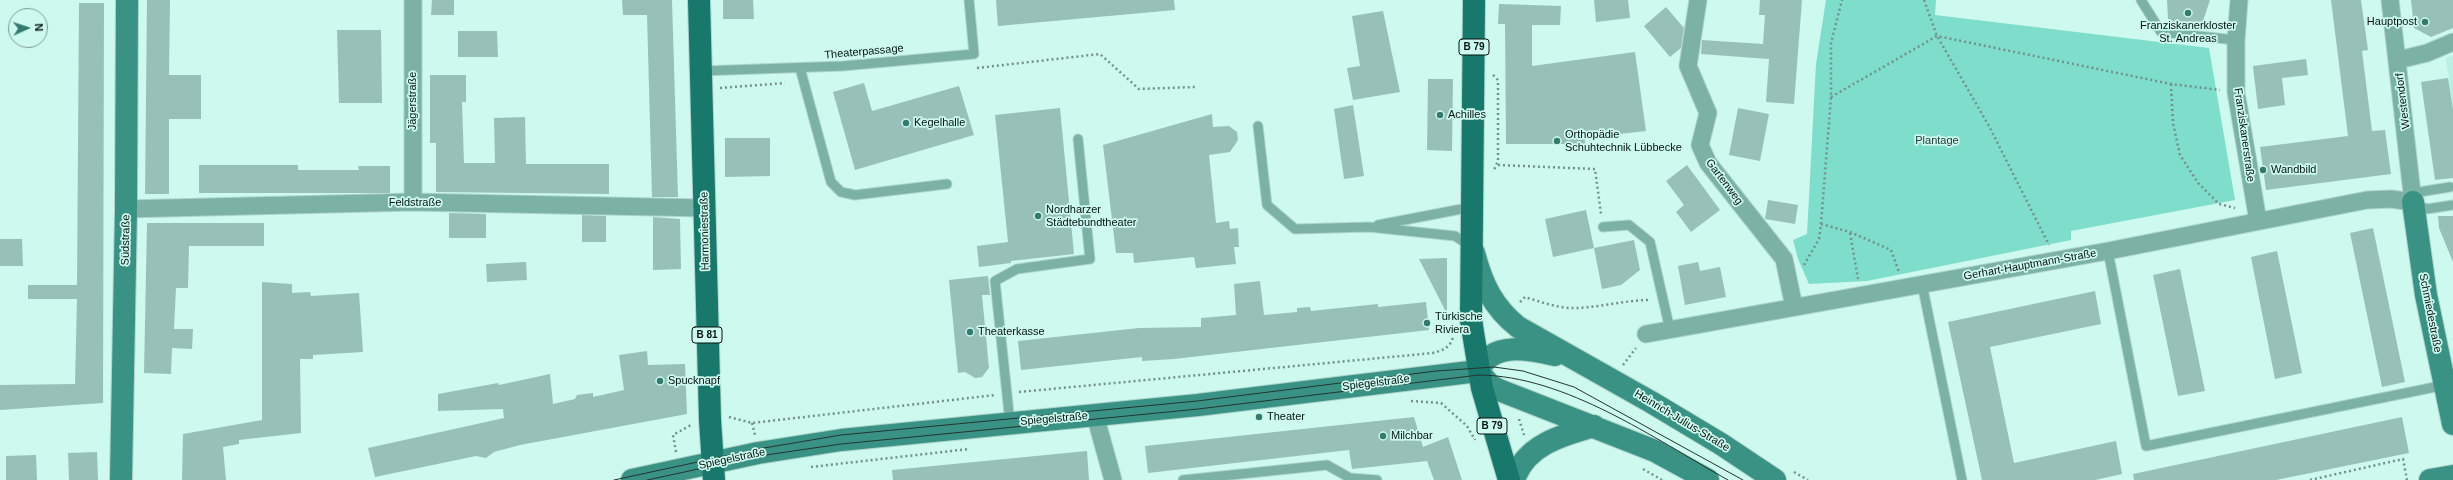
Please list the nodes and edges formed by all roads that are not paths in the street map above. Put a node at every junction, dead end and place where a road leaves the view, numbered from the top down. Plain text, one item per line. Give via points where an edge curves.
1 (127, 0) edge
2 (413, 0) edge
3 (699, 0) edge
4 (969, 0) edge
5 (1474, 0) edge
6 (1698, 0) edge
7 (2141, 0) edge
8 (2239, 0) edge
9 (2390, 0) edge
10 (2236, 40) junction
11 (2453, 42) edge
12 (2398, 60) junction
13 (800, 68) junction
14 (701, 71) junction
15 (1258, 126) dead end
16 (1078, 139) dead end
17 (947, 184) dead end
18 (2450, 186) dead end
19 (2413, 197) junction
20 (413, 202) junction
21 (2453, 205) edge
22 (1473, 207) junction
23 (704, 208) junction
24 (126, 209) junction
25 (2258, 221) junction
26 (1369, 227) junction
27 (1603, 227) road end
28 (1472, 246) junction
29 (2108, 251) junction
30 (1922, 284) junction
31 (1794, 308) junction
32 (1670, 330) junction
33 (1646, 334) road end
34 (1587, 366) junction
35 (1478, 371) junction
36 (2444, 385) junction
37 (1095, 415) junction
38 (1010, 423) junction
39 (2453, 424) edge
40 (1594, 426) junction
41 (712, 471) edge
42 (2453, 476) edge
43 (121, 480) edge
44 (632, 480) edge
45 (1113, 480) edge
46 (1183, 480) edge
47 (1377, 480) edge
48 (1509, 480) edge
49 (1514, 480) edge
50 (1708, 480) edge
51 (1775, 480) edge
52 (1962, 480) edge
53 (2430, 480) edge

1 - 24 street, Südstraße
2 - 20 street, Jägerstraße
3 - 14 main road, Harmoniestraße / B 81
4 - 13 lane, Theaterpassage via 974,54
5 - 22 main road, B 79
6 - 31 street, Gartenweg via 1688,66 1708,113 1700,145 1702,153 1784,259
7 - 10 lane via 2161,32
8 - 10 street, Franziskanerstraße
9 - 12 street, Westendorf
10 - 25 street, Franziskanerstraße via 2236,92
11 - 12 street via 2427,53
12 - 19 street, Westendorf
13 - 14 lane, Theaterpassage
13 - 17 lane via 831,182 841,192 855,195
14 - 23 main road, Harmoniestraße / B 81
15 - 26 lane via 1267,205 1295,229
16 - 38 lane via 1090,258 1017,269 995,281
18 - 19 lane
19 - 21 lane via 2427,209
19 - 25 street, Gerhart-Hauptmann-Straße via 2367,200
19 - 36 street, Schmiedestraße via 2422,271
20 - 23 street, Feldstraße
20 - 24 street, Feldstraße
22 - 26 lane
22 - 28 main road, B 79
23 - 41 main road, Harmoniestraße / B 81
24 - 43 street, Südstraße
25 - 29 street, Gerhart-Hauptmann-Straße
26 - 28 lane via 1455,236
27 - 32 lane via 1629,225 1650,242
28 - 34 street, Heinrich-Julius-Straße via 1481,279 1490,298 1504,316 1554,349
28 - 35 main road, B 79 via 1471,320
29 - 30 street, Gerhart-Hauptmann-Straße
29 - 36 lane via 2146,446
30 - 31 street, Gerhart-Hauptmann-Straße
30 - 52 lane
31 - 32 street, Gerhart-Hauptmann-Straße
32 - 33 street, Gerhart-Hauptmann-Straße
34 - 35 street, Heinrich-Julius-Straße via 1538,351 1504,350 1492,353
34 - 51 street, Heinrich-Julius-Straße via 1721,444
35 - 37 street, Spiegelstraße
35 - 40 street via 1490,385 1499,390
35 - 48 main road, B 79
36 - 39 street, Schmiedestraße
37 - 38 street, Spiegelstraße
37 - 45 street
38 - 41 street, Spiegelstraße via 841,440
40 - 49 street via 1556,438 1530,453 1517,469
40 - 50 street via 1655,451
41 - 44 street, Spiegelstraße
42 - 53 street
46 - 47 lane via 1327,465 1350,478

